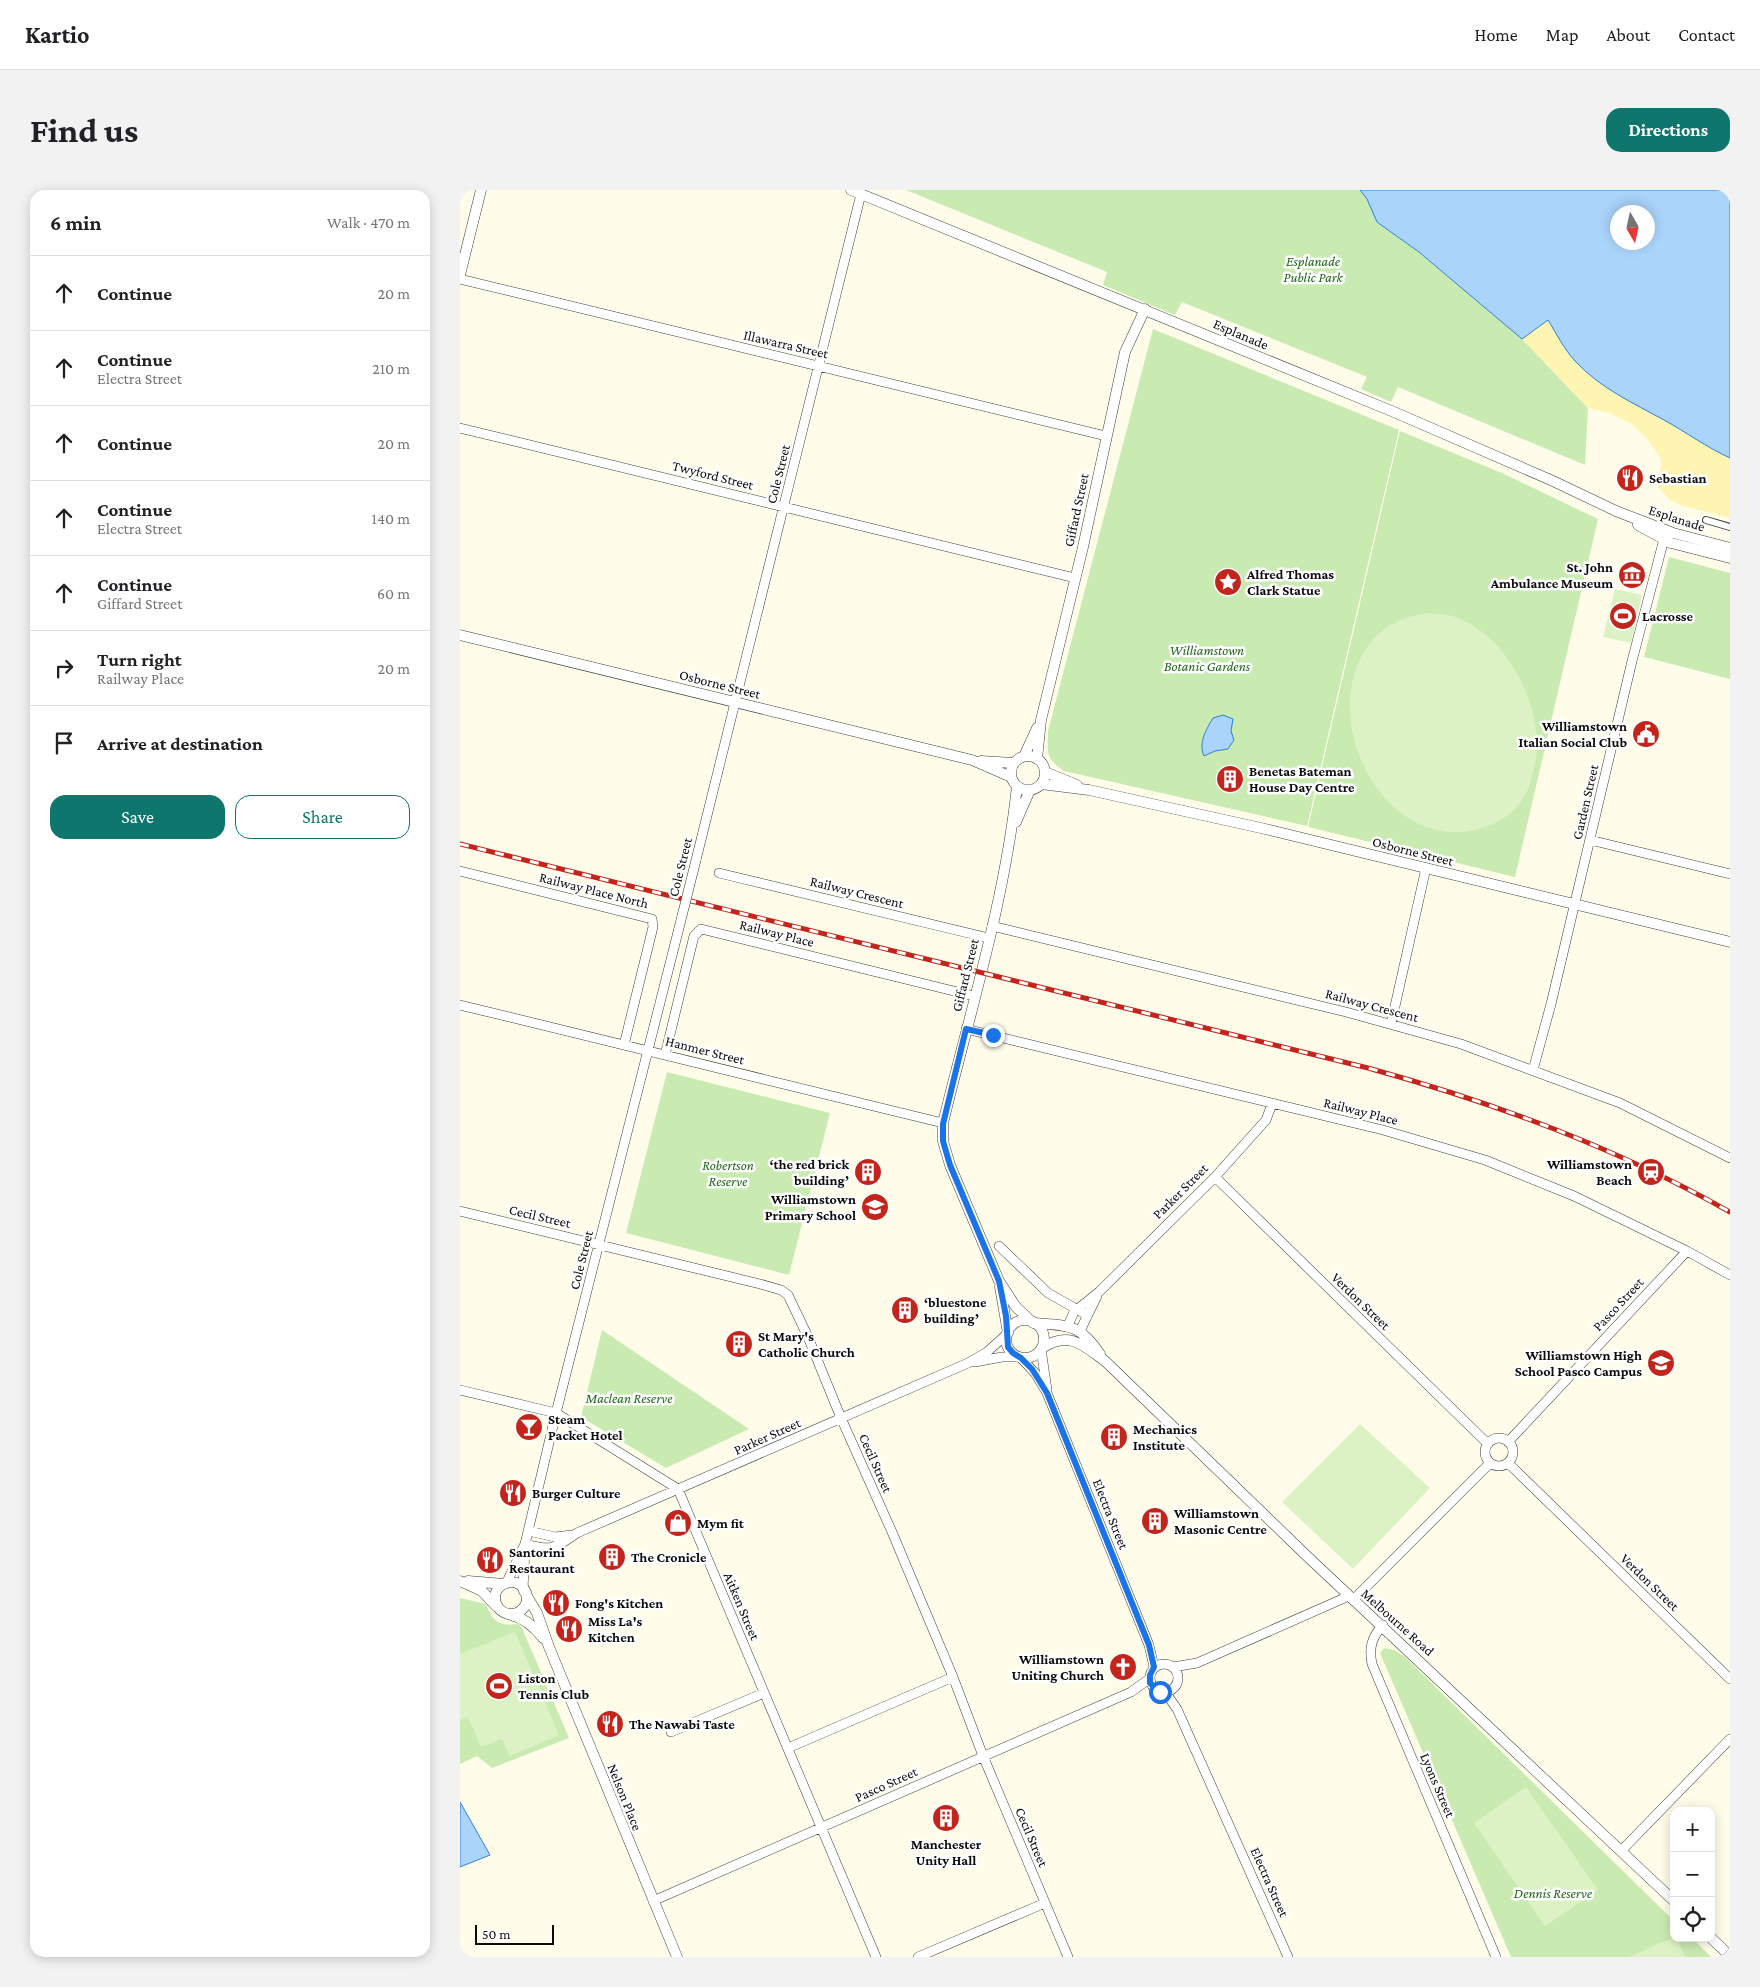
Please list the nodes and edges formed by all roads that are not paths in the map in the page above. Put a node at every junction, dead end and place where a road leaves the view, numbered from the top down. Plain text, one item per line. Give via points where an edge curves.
1 (481, 190) edge
2 (856, 192) edge
3 (460, 274) edge
4 (460, 279) edge
5 (1145, 309) junction
6 (819, 366) junction
7 (460, 428) edge
8 (1106, 436) junction
9 (784, 506) junction
10 (1706, 520) dead end
11 (1730, 527) edge
12 (1664, 535) junction
13 (1730, 548) edge
14 (1730, 558) edge
15 (1075, 578) junction
16 (460, 635) edge
17 (735, 702) junction
18 (1040, 720) junction
19 (1024, 756) junction
20 (1038, 758) junction
21 (972, 760) junction
22 (1013, 763) junction
23 (1045, 772) junction
24 (1011, 777) junction
25 (1041, 784) junction
26 (1017, 786) junction
27 (1030, 790) junction
28 (1089, 790) junction
29 (1012, 832) junction
30 (1590, 840) junction
31 (1426, 868) junction
32 (460, 871) edge
33 (719, 873) dead end
34 (1730, 874) edge
35 (1574, 904) junction
36 (992, 926) junction
37 (989, 938) junction
38 (1730, 942) edge
39 (974, 996) junction
40 (460, 1005) edge
41 (1391, 1024) junction
42 (966, 1029) junction
43 (624, 1045) junction
44 (648, 1050) junction
45 (665, 1054) junction
46 (1533, 1070) junction
47 (1272, 1104) junction
48 (943, 1124) junction
49 (1730, 1158) edge
50 (1215, 1177) junction
51 (460, 1210) edge
52 (600, 1244) junction
53 (999, 1246) dead end
54 (1687, 1251) junction
55 (1730, 1275) edge
56 (999, 1281) junction
57 (1099, 1292) junction
58 (1077, 1309) junction
59 (1086, 1315) junction
60 (1032, 1322) junction
61 (1067, 1327) junction
62 (1080, 1331) junction
63 (1007, 1334) junction
64 (1071, 1340) junction
65 (1041, 1348) junction
66 (1020, 1357) junction
67 (1105, 1361) junction
68 (968, 1363) junction
69 (460, 1390) edge
70 (1047, 1393) junction
71 (556, 1412) junction
72 (841, 1418) junction
73 (1508, 1442) junction
74 (1488, 1444) junction
75 (1490, 1463) junction
76 (1508, 1463) junction
77 (678, 1489) junction
78 (528, 1530) junction
79 (577, 1533) junction
80 (525, 1545) junction
81 (460, 1581) edge
82 (505, 1584) junction
83 (524, 1590) junction
84 (1351, 1598) junction
85 (497, 1606) junction
86 (508, 1614) junction
87 (1383, 1626) junction
88 (549, 1647) junction
89 (1197, 1663) junction
90 (1158, 1665) junction
91 (1174, 1667) junction
92 (953, 1677) junction
93 (1178, 1678) junction
94 (1730, 1679) edge
95 (1151, 1683) junction
96 (1169, 1691) junction
97 (764, 1693) junction
98 (671, 1732) dead end
99 (1730, 1739) edge
100 (788, 1748) junction
101 (983, 1756) junction
102 (821, 1827) junction
103 (1621, 1851) junction
104 (1670, 1897) edge
105 (653, 1901) junction
106 (1045, 1903) junction
107 (1715, 1942) edge
108 (1730, 1956) edge
109 (677, 1957) edge
110 (876, 1957) edge
111 (918, 1957) edge
112 (1068, 1957) edge
113 (1288, 1957) edge
114 (1496, 1957) edge

1 - 3 street
2 - 5 street, Esplanade
2 - 6 street, Cole Street
4 - 6 street, Illawarra Street
5 - 8 street, Giffard Street via 1125,352
5 - 12 street, Esplanade via 1488,452
6 - 8 street, Illawarra Street
6 - 9 street, Cole Street
7 - 9 street, Twyford Street
8 - 15 street, Giffard Street
9 - 15 street, Twyford Street
9 - 17 street, Cole Street
10 - 11 street
12 - 13 street, Esplanade
12 - 14 street, Esplanade
12 - 30 street, Garden Street
15 - 18 street, Giffard Street
16 - 17 street, Osborne Street
17 - 21 street, Osborne Street
17 - 44 street, Cole Street, bridge
18 - 19 street, Giffard Street
18 - 20 street, Giffard Street
19 - 20 street
19 - 22 street
20 - 23 street
21 - 22 street, Osborne Street
21 - 24 street, Osborne Street
22 - 24 street
23 - 25 street
23 - 28 street, Osborne Street
24 - 26 street
25 - 27 street
25 - 28 street, Osborne Street
26 - 27 street
26 - 29 street, Giffard Street
27 - 29 street, Giffard Street
28 - 31 street, Osborne Street
29 - 36 street, Giffard Street
30 - 34 street
30 - 35 street, Garden Street
31 - 35 street, Osborne Street
31 - 41 street
32 - 43 street, Railway Place North via 652,918 653,927
33 - 37 street, Railway Crescent
35 - 38 street, Osborne Street
35 - 46 street, Garden Street
36 - 37 street, Giffard Street
36 - 41 street, Railway Crescent
37 - 39 street, Giffard Street
39 - 42 street, Giffard Street
39 - 45 street, Railway Place via 701,929 694,936
40 - 43 street, Hanmer Street
41 - 46 street, Railway Crescent via 1461,1044
42 - 47 street, Railway Place
42 - 48 street, Giffard Street
43 - 44 street, Hanmer Street
44 - 45 street, Hanmer Street
44 - 52 street, Cole Street
45 - 48 street, Hanmer Street
46 - 49 street, Railway Crescent via 1620,1103
47 - 50 street, Parker Street via 1266,1120
47 - 54 street, Railway Place via 1383,1130 1485,1160 1574,1196
48 - 56 street via 943,1141 950,1165
50 - 57 street, Parker Street
50 - 74 street, Verdon Street
51 - 52 street, Cecil Street
52 - 71 street, Cole Street
52 - 72 street, Cecil Street via 782,1290 788,1295 808,1337
53 - 58 street via 1048,1292
54 - 55 street, Railway Place
54 - 73 street, Pasco Street
56 - 60 street via 1016,1307
56 - 63 street
57 - 58 street, Parker Street
57 - 59 street, Parker Street
58 - 59 street
58 - 61 street, Parker Street
59 - 62 street, Parker Street
60 - 61 street
60 - 63 street via 1018,1322
60 - 65 street via 1043,1335
61 - 62 street
61 - 64 street
62 - 64 street
62 - 67 street, Melbourne Road
63 - 66 street via 1008,1347
63 - 68 street, Parker Street via 988,1352
64 - 65 street via 1056,1341
64 - 67 street, Melbourne Road
65 - 66 street via 1034,1356
65 - 70 street, Electra Street
66 - 68 street, Parker Street
66 - 70 street, Electra Street
67 - 84 street, Melbourne Road
68 - 72 street, Parker Street
69 - 71 street
70 - 90 street, Electra Street
71 - 77 street
71 - 78 street, Cole Street
72 - 77 street, Parker Street
72 - 92 street, Cecil Street
73 - 74 street via 1501,1438
73 - 76 street via 1513,1454
74 - 75 street via 1485,1454
75 - 76 street via 1499,1466
75 - 84 street
76 - 94 street, Verdon Street
77 - 79 street, Parker Street
77 - 97 street, Aitken Street
78 - 79 street, Parker Street via 555,1537
78 - 80 street, Cole Street
79 - 80 street, Parker Street via 550,1549
80 - 82 street, Cole Street
80 - 83 street, Cole Street
81 - 82 street
81 - 85 street via 482,1591
82 - 83 street via 516,1584
82 - 85 street via 496,1593
83 - 86 street via 523,1608 515,1614
83 - 88 street, Nelson Place via 537,1613
84 - 87 street, Melbourne Road
84 - 89 street
85 - 86 street
86 - 88 street, Nelson Place via 534,1628
87 - 103 street, Melbourne Road
87 - 114 street, Lyons Street via 1371,1645 1372,1664
88 - 105 street, Nelson Place
89 - 91 street
89 - 93 street
90 - 91 street
90 - 95 street
91 - 93 street
92 - 100 street
92 - 101 street, Cecil Street
93 - 96 street
95 - 96 street via 1160,1692
95 - 101 street, Pasco Street
96 - 113 street, Electra Street
97 - 98 street
97 - 100 street, Aitken Street
99 - 103 street
100 - 102 street, Aitken Street
101 - 102 street, Pasco Street
101 - 106 street, Cecil Street
102 - 105 street, Pasco Street
102 - 110 street, Aitken Street
103 - 104 street, Melbourne Road
105 - 109 street, Nelson Place
106 - 111 street
106 - 112 street, Cecil Street
107 - 108 street

